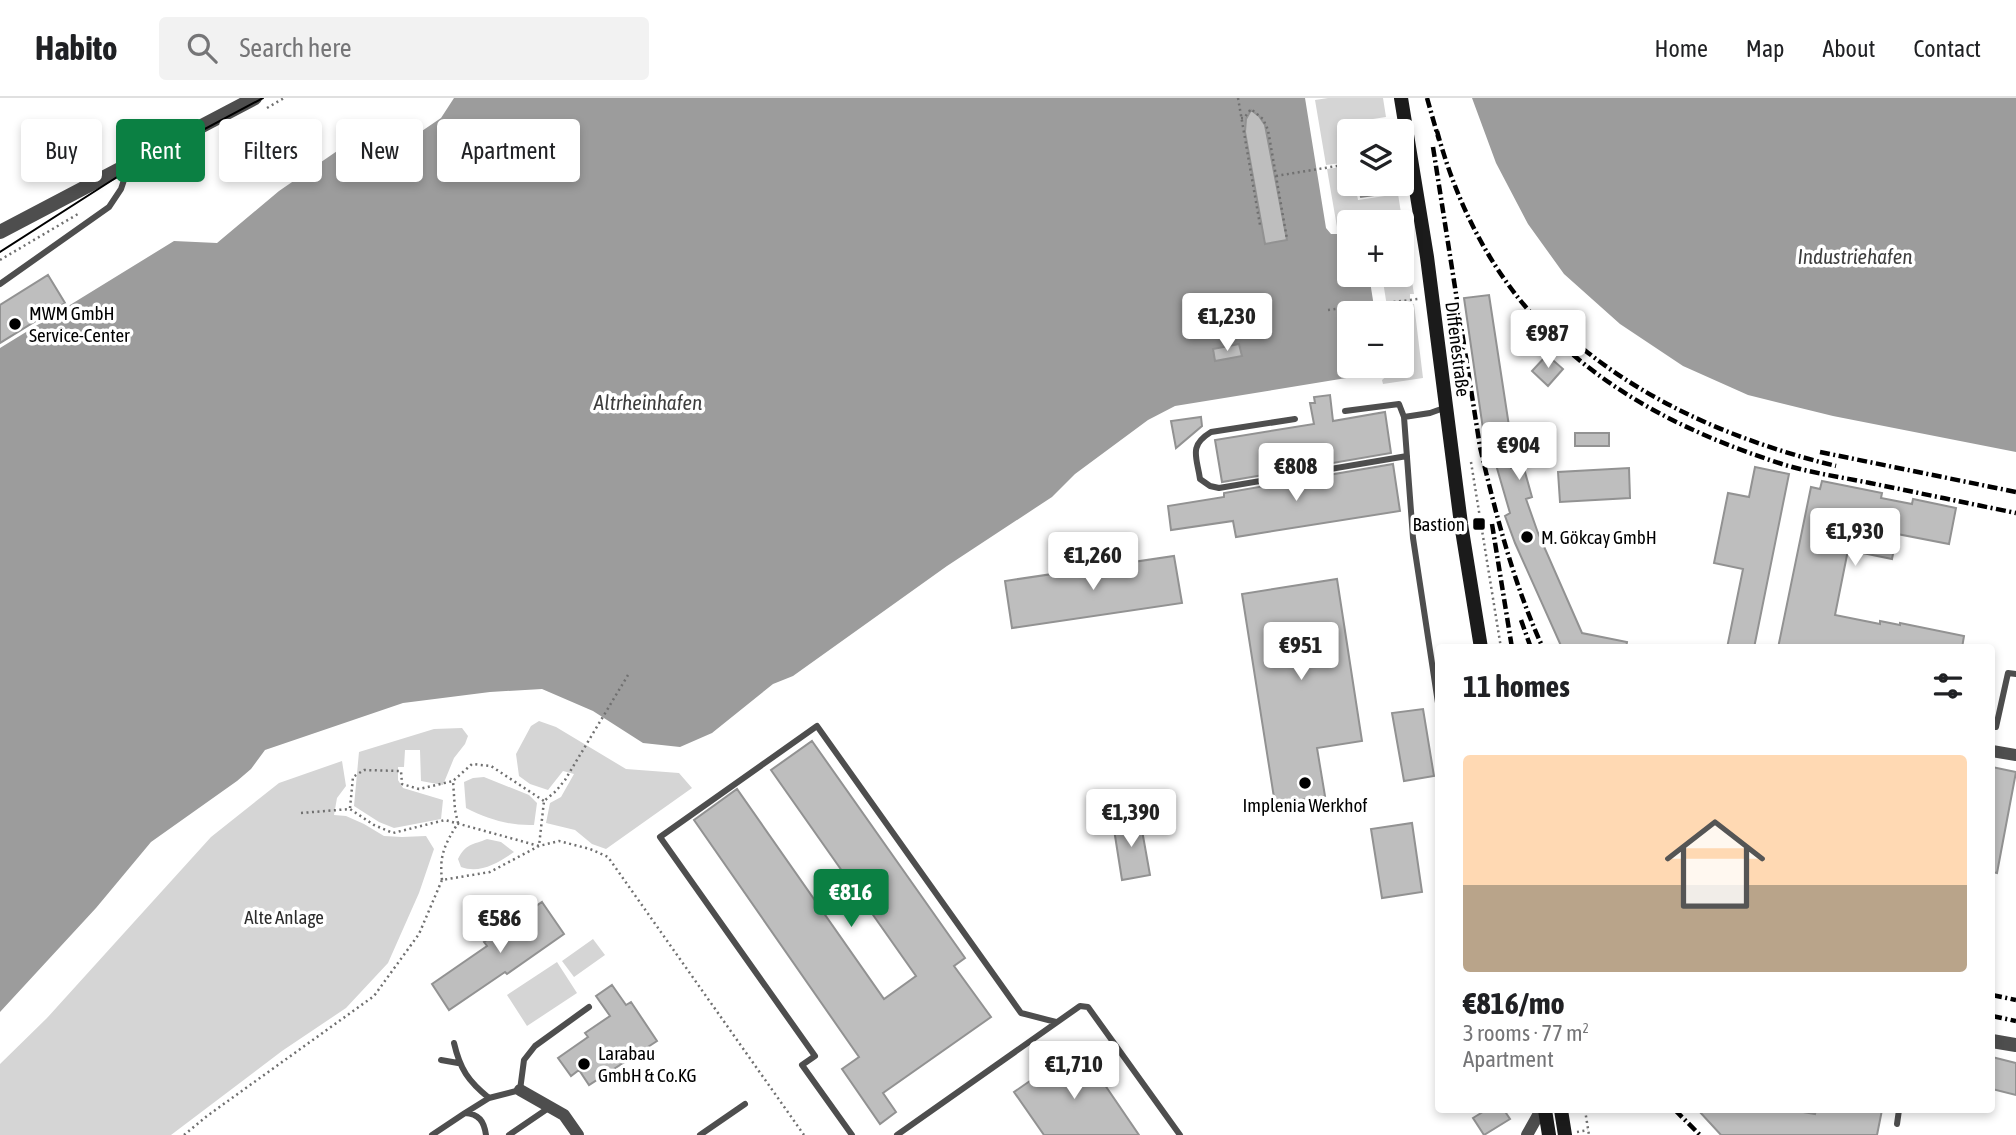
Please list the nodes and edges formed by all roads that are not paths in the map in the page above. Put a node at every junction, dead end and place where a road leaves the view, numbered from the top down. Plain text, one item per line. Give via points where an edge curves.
1 (255, 98) edge
2 (1401, 98) edge
3 (1403, 119) edge
4 (205, 125) edge
5 (116, 172) edge
6 (124, 182) edge
7 (1414, 191) edge
8 (0, 232) edge
9 (0, 284) edge
10 (1446, 408) junction
11 (1345, 411) dead end
12 (1404, 417) junction
13 (1295, 419) dead end
14 (1407, 456) junction
15 (1480, 644) edge
16 (2016, 674) edge
17 (1435, 683) edge
18 (1995, 727) edge
19 (1995, 752) edge
20 (2016, 755) edge
21 (589, 1007) dead end
22 (1056, 1022) junction
23 (1995, 1042) edge
24 (454, 1043) dead end
25 (2016, 1045) edge
26 (441, 1060) dead end
27 (458, 1063) junction
28 (520, 1090) junction
29 (489, 1098) junction
30 (745, 1104) dead end
31 (550, 1107) junction
32 (465, 1113) junction
33 (1541, 1113) edge
34 (1544, 1113) edge
35 (1561, 1113) edge
36 (1899, 1113) edge
37 (1897, 1124) dead end
38 (432, 1135) edge
39 (486, 1135) edge
40 (509, 1135) edge
41 (578, 1135) edge
42 (700, 1135) edge
43 (852, 1135) edge
44 (897, 1135) edge
45 (1180, 1135) edge
46 (1527, 1135) edge
47 (1549, 1135) edge
48 (1565, 1135) edge

1 - 4 street
2 - 3 main road, Diffenéstraße
5 - 8 street
6 - 9 lane via 109,207
7 - 10 main road, Diffenéstraße
10 - 12 lane
10 - 15 main road, Diffenéstraße
11 - 12 lane via 1399,404
12 - 14 lane
13 - 14 lane via 1211,432 1195,449 1200,479 1219,488
14 - 17 lane via 1413,538
16 - 18 lane via 2008,673
19 - 20 street
21 - 28 lane via 535,1046 524,1060
22 - 43 lane via 1021,1013 817,726 660,837 815,1056 802,1065
22 - 44 lane
22 - 45 lane via 1080,1006 1088,1007
23 - 25 street
24 - 27 lane
26 - 27 lane
27 - 29 lane
28 - 29 lane
28 - 31 street
29 - 32 lane
30 - 42 lane
31 - 40 lane
31 - 41 street via 564,1115
32 - 38 lane
32 - 39 lane via 477,1115
33 - 46 street
34 - 47 main road
35 - 48 main road
36 - 37 lane

